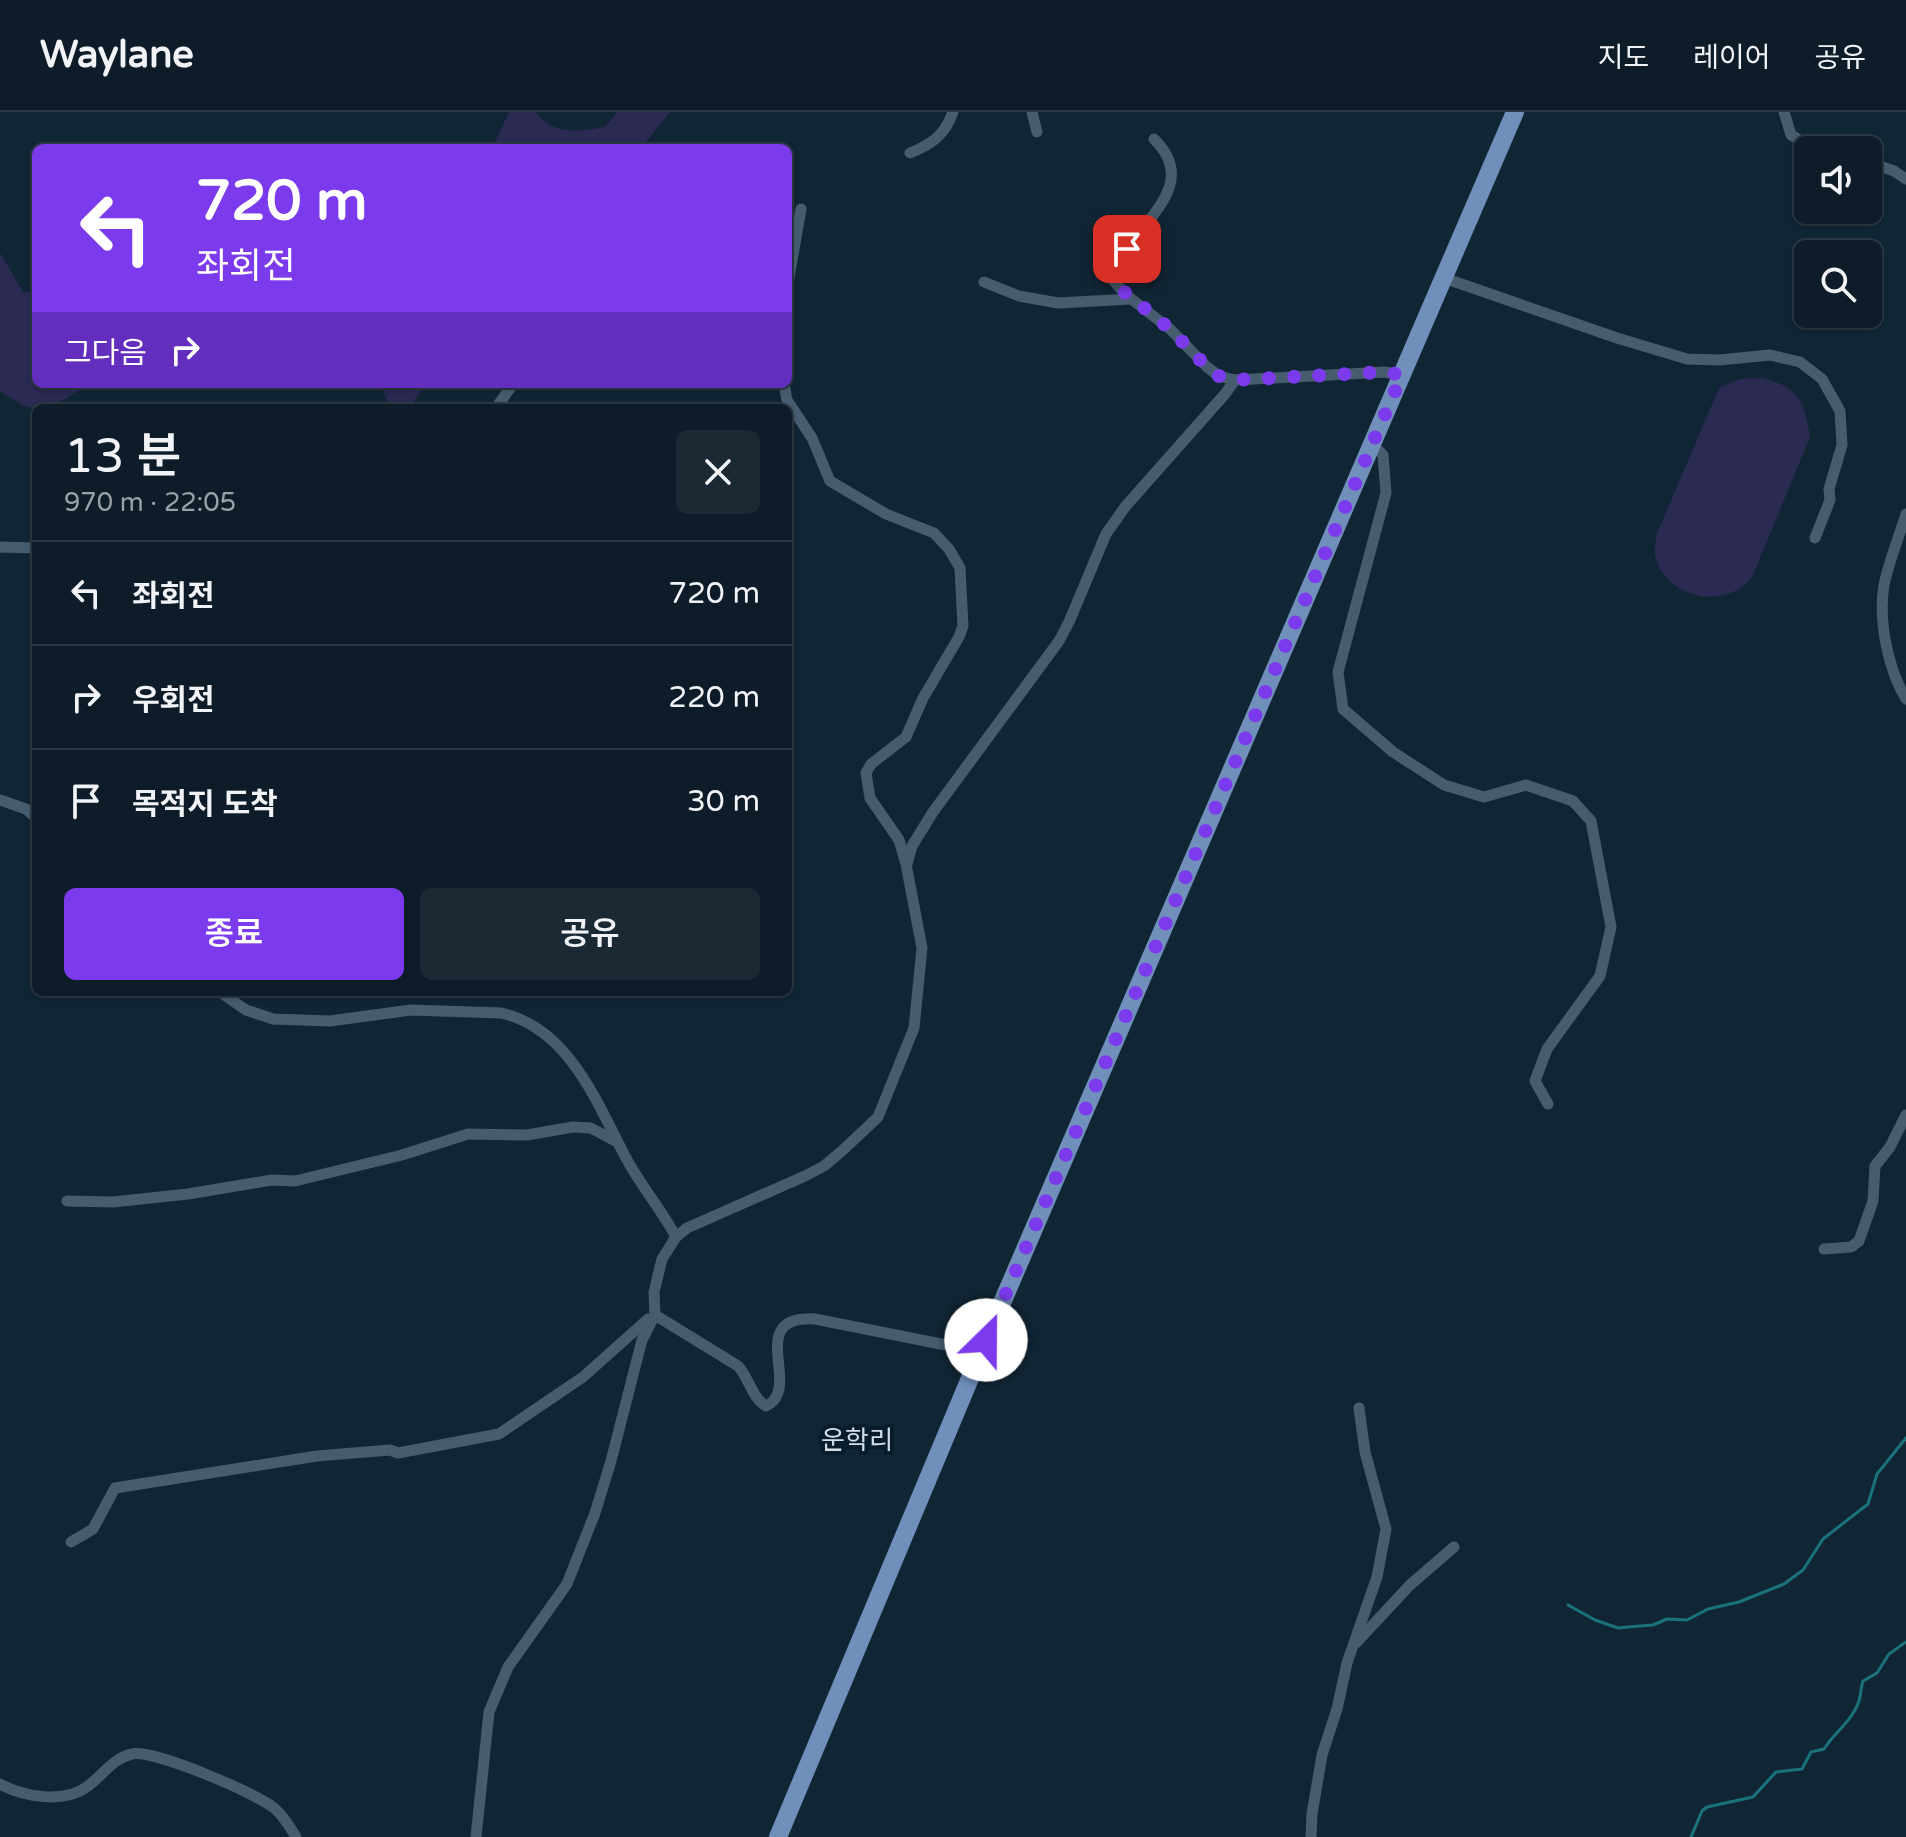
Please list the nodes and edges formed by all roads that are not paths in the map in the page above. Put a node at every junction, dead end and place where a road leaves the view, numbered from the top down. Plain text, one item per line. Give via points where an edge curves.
1 (953, 112) edge
2 (1032, 112) edge
3 (1515, 112) edge
4 (1784, 112) edge
5 (1037, 132) dead end
6 (1794, 137) edge
7 (1154, 139) dead end
8 (910, 153) dead end
9 (1882, 167) edge
10 (1906, 179) edge
11 (801, 209) dead end
12 (792, 260) edge
13 (1444, 278) junction
14 (984, 282) dead end
15 (1132, 299) junction
16 (1402, 375) junction
17 (1235, 380) junction
18 (792, 408) edge
19 (1372, 444) junction
20 (1906, 514) edge
21 (1815, 538) dead end
22 (0, 547) edge
23 (32, 548) edge
24 (1906, 699) edge
25 (0, 800) edge
26 (32, 814) edge
27 (906, 864) junction
28 (226, 996) edge
29 (1548, 1104) dead end
30 (1906, 1115) edge
31 (620, 1144) junction
32 (67, 1201) dead end
33 (676, 1237) junction
34 (1824, 1249) dead end
35 (655, 1315) junction
36 (981, 1354) junction
37 (1359, 1408) dead end
38 (71, 1542) dead end
39 (1454, 1547) dead end
40 (1353, 1646) junction
41 (0, 1784) edge
42 (296, 1837) edge
43 (476, 1837) edge
44 (778, 1837) edge
45 (1311, 1837) edge

1 - 8 street via 942,135
2 - 5 street
3 - 13 main road
4 - 6 street
7 - 15 street via 1170,159 1171,178 1157,211 1115,269 1113,280
9 - 10 street
11 - 12 street
13 - 16 main road
13 - 21 street via 1687,359 1770,355 1800,362 1822,379 1840,411 1842,445
14 - 15 street via 1058,303
15 - 17 street via 1207,367
16 - 17 street
16 - 19 main road
17 - 27 street via 1106,534 1059,641 933,812
18 - 27 street via 830,481 886,514 934,533 960,568 959,637 906,737 866,773 870,798 899,840
19 - 29 street via 1383,455 1386,493 1338,672 1343,709 1393,752 1444,785 1484,797 1526,785 1573,801 1591,821 1611,927 1600,976 1547,1049 1535,1081
19 - 36 main road
20 - 24 street via 1888,567 1883,603 1894,672
22 - 23 street
25 - 26 street
27 - 33 street via 922,948 921,976 914,1028 878,1117 824,1166
28 - 31 street via 273,1019 330,1021 411,1010 514,1016 566,1055
30 - 34 street via 1875,1166 1873,1201 1859,1241 1851,1247
31 - 32 street via 591,1128 468,1134 295,1181 113,1202
31 - 33 street
33 - 35 street via 657,1275
35 - 36 street via 738,1366 766,1406 781,1390 777,1339 797,1320 815,1319
35 - 38 street via 583,1377 499,1434 398,1453 317,1456 115,1488 93,1529
35 - 43 street via 642,1340 595,1513 567,1584 508,1667 493,1698
36 - 44 main road
37 - 40 street via 1386,1529 1377,1577
39 - 40 street
40 - 45 street via 1322,1755
41 - 42 street via 30,1795 66,1795 78,1792 113,1763 140,1753 257,1797 274,1808

